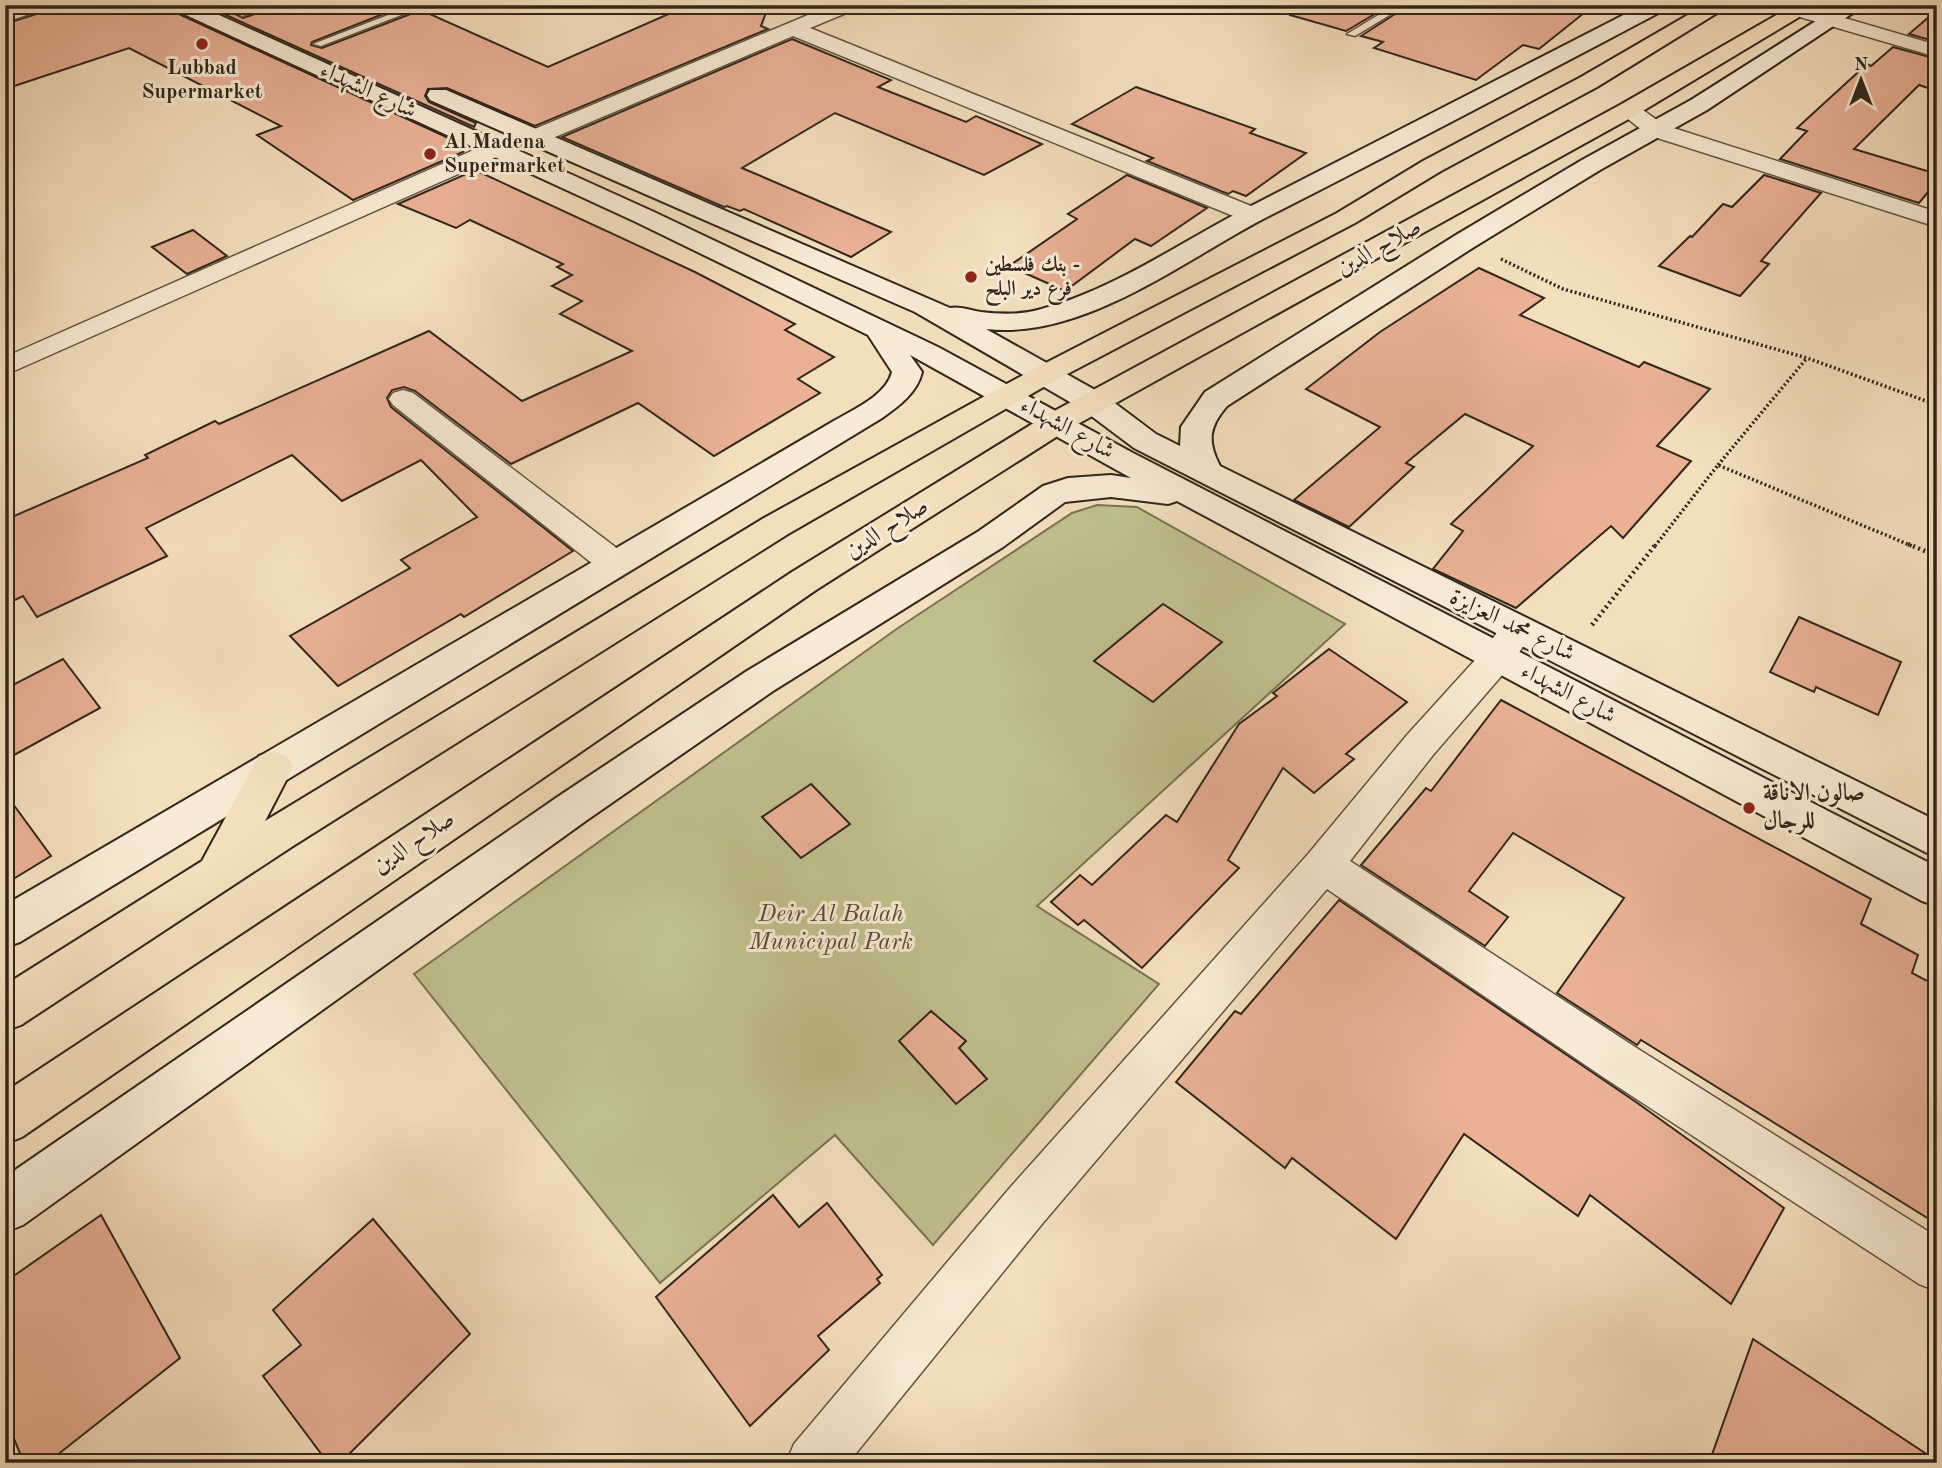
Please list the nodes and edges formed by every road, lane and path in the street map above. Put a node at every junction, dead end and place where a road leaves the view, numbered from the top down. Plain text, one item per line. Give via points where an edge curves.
1 (38, 5) edge
2 (180, 5) edge
3 (423, 5) edge
4 (849, 5) edge
5 (1402, 5) edge
6 (1659, 5) edge
7 (1720, 5) edge
8 (1855, 5) edge
9 (243, 7) edge
10 (1814, 12) edge
11 (5, 16) edge
12 (794, 29) junction
13 (1352, 34) dead end
14 (318, 44) junction
15 (1937, 51) edge
16 (354, 59) dead end
17 (414, 84) dead end
18 (1628, 110) junction
19 (1656, 130) junction
20 (533, 138) junction
21 (493, 150) junction
22 (1252, 215) junction
23 (1937, 220) edge
24 (1465, 241) junction
25 (925, 306) junction
26 (877, 327) junction
27 (1807, 358) junction
28 (5, 367) edge
29 (1044, 375) junction
30 (1007, 396) junction
31 (403, 399) dead end
32 (1093, 402) junction
33 (1937, 405) edge
34 (1056, 423) junction
35 (1718, 465) junction
36 (1200, 484) junction
37 (1937, 556) edge
38 (615, 564) junction
39 (1507, 644) junction
40 (1570, 654) junction
41 (273, 767) junction
42 (1937, 841) edge
43 (1323, 866) junction
44 (216, 875) junction
45 (1937, 888) edge
46 (5, 928) edge
47 (5, 1010) edge
48 (5, 1120) edge
49 (5, 1207) edge
50 (1937, 1266) edge
51 (813, 1463) edge

1 - 11 street
2 - 21 main road, شارع الشهداء
3 - 14 lane
4 - 12 street
5 - 13 lane
6 - 22 main road
7 - 29 highway, صلاح الدين via 1346,218
8 - 10 main road
9 - 14 main road, شارع الشهداء
10 - 15 street
10 - 18 highway, صلاح الدين
10 - 19 main road
12 - 20 street
12 - 22 street
14 - 16 main road, شارع الشهداء
17 - 20 main road, شارع الشهداء
18 - 19 street
18 - 32 highway, صلاح الدين
19 - 23 street
19 - 24 main road
20 - 21 street
20 - 25 main road, شارع الشهداء
21 - 26 main road, شارع الشهداء
21 - 28 street
22 - 25 main road via 1159,268 1045,317 1007,323 981,321
24 - 27 path via 1563,289
24 - 36 main road via 1216,399 1194,432
25 - 29 main road, شارع الشهداء
26 - 30 main road, شارع الشهداء
26 - 38 main road via 907,372 902,389
27 - 33 path
27 - 35 path
29 - 30 highway, صلاح الدين
29 - 32 main road, شارع الشهداء
30 - 34 main road, شارع الشهداء
30 - 44 highway, صلاح الدين via 776,526
31 - 38 street
32 - 34 highway, صلاح الدين
32 - 36 main road, شارع محمد العزايزة
34 - 36 main road, شارع الشهداء
34 - 48 highway, صلاح الدين via 804,581
35 - 37 path
35 - 40 path
36 - 39 main road, شارع محمد العزايزة
36 - 49 main road via 1111,486 1054,494 991,539 760,681 650,755
38 - 41 main road
39 - 40 main road, شارع محمد العزايزة
39 - 43 street
39 - 45 main road, شارع الشهداء
40 - 42 main road, شارع محمد العزايزة
41 - 44 highway
41 - 46 main road
43 - 50 street
43 - 51 street via 1025,1207
44 - 47 highway, صلاح الدين

